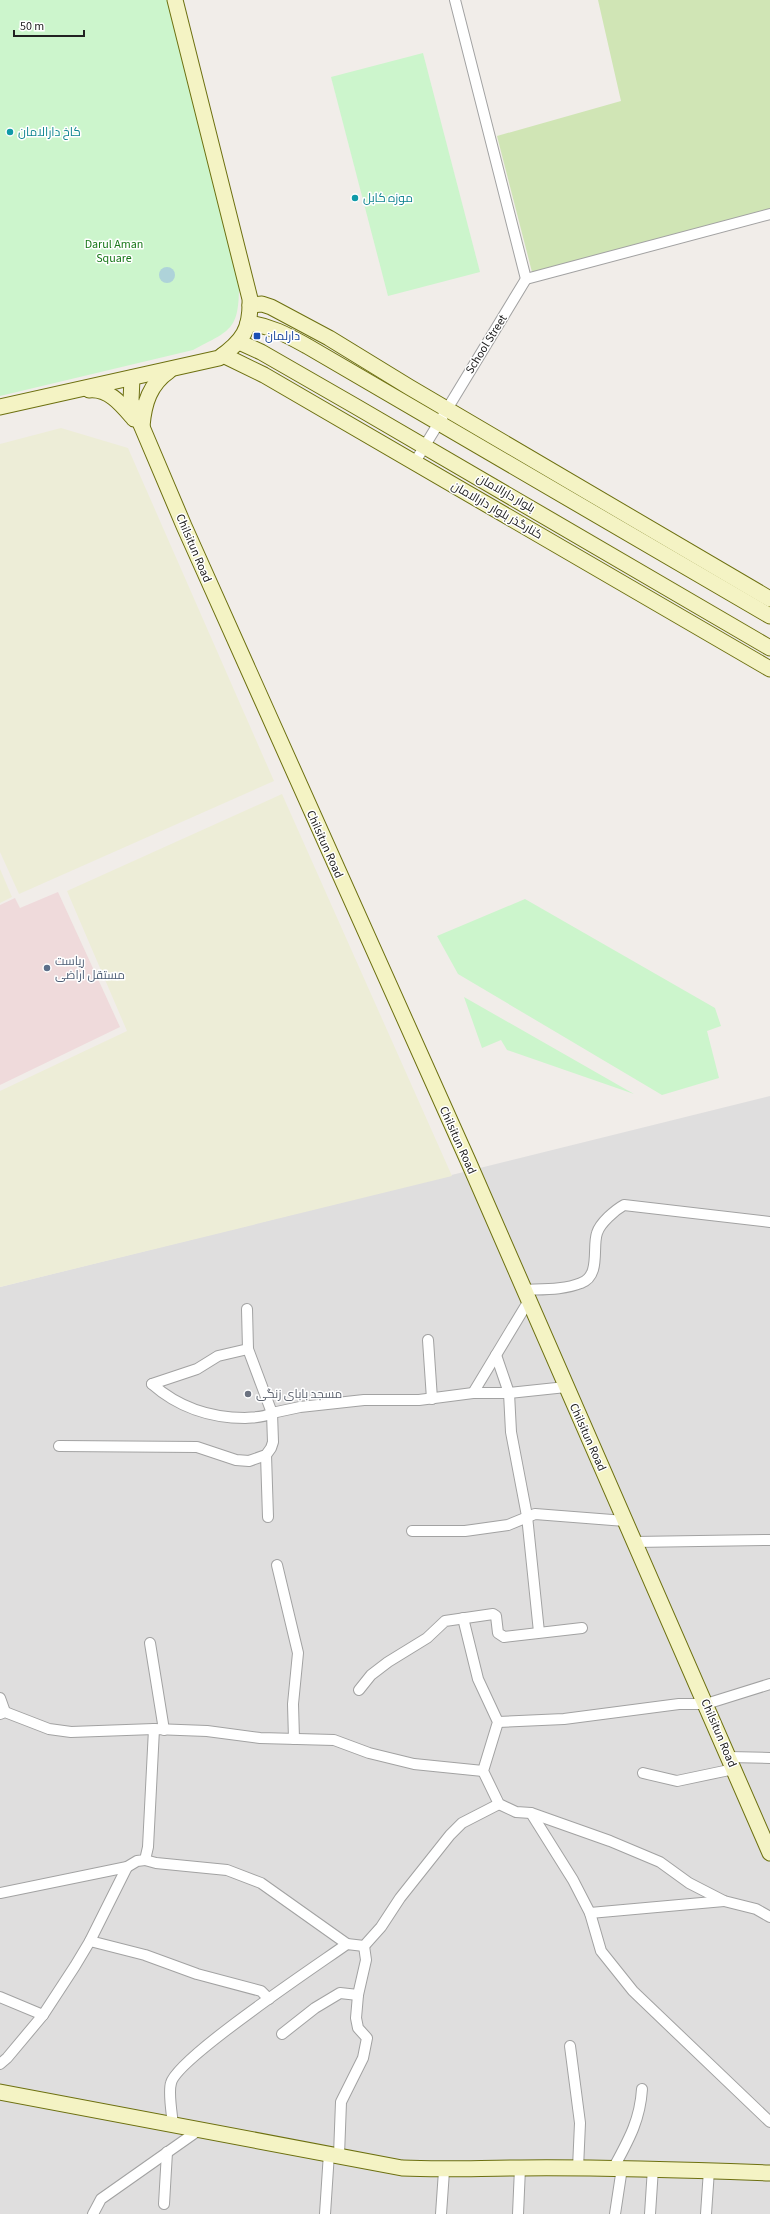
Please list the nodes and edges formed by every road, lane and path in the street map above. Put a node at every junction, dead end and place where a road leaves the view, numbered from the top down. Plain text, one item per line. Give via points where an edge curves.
1 (175, 0) edge
2 (456, 0) edge
3 (770, 214) edge
4 (526, 279) junction
5 (250, 305) junction
6 (248, 323) junction
7 (239, 342) junction
8 (223, 355) junction
9 (172, 369) junction
10 (132, 378) junction
11 (72, 391) junction
12 (0, 407) edge
13 (447, 408) junction
14 (438, 424) junction
15 (142, 428) junction
16 (424, 446) junction
17 (414, 462) junction
18 (770, 598) edge
19 (770, 616) edge
20 (770, 648) edge
21 (770, 669) edge
22 (770, 1222) edge
23 (526, 1296) junction
24 (247, 1310) dead end
25 (428, 1340) dead end
26 (248, 1349) junction
27 (496, 1355) junction
28 (566, 1387) junction
29 (473, 1393) junction
30 (509, 1393) junction
31 (432, 1399) junction
32 (272, 1413) junction
33 (59, 1446) dead end
34 (266, 1455) junction
35 (527, 1516) junction
36 (268, 1517) dead end
37 (625, 1521) junction
38 (412, 1531) dead end
39 (770, 1536) edge
40 (770, 1540) edge
41 (634, 1542) junction
42 (277, 1564) dead end
43 (463, 1618) junction
44 (582, 1628) dead end
45 (539, 1632) junction
46 (150, 1643) dead end
47 (770, 1684) edge
48 (359, 1690) dead end
49 (0, 1698) edge
50 (706, 1704) junction
51 (3, 1713) edge
52 (498, 1722) junction
53 (159, 1730) junction
54 (294, 1739) junction
55 (770, 1758) edge
56 (731, 1763) junction
57 (483, 1771) junction
58 (643, 1773) dead end
59 (499, 1804) junction
60 (531, 1814) junction
61 (770, 1853) edge
62 (145, 1860) junction
63 (127, 1867) junction
64 (0, 1893) edge
65 (724, 1901) junction
66 (590, 1913) junction
67 (770, 1917) edge
68 (90, 1941) junction
69 (347, 1944) junction
70 (364, 1946) junction
71 (358, 1995) junction
72 (0, 1997) edge
73 (269, 1999) junction
74 (43, 2016) junction
75 (282, 2034) dead end
76 (570, 2046) dead end
77 (0, 2064) edge
78 (642, 2089) dead end
79 (0, 2092) edge
80 (770, 2122) edge
81 (172, 2125) junction
82 (199, 2130) junction
83 (167, 2152) junction
84 (334, 2154) junction
85 (520, 2168) junction
86 (578, 2168) junction
87 (653, 2168) junction
88 (618, 2169) junction
89 (444, 2170) junction
90 (709, 2170) junction
91 (770, 2173) edge
92 (164, 2204) dead end
93 (93, 2214) edge
94 (325, 2214) edge
95 (441, 2214) edge
96 (518, 2214) edge
97 (615, 2214) edge
98 (650, 2214) edge
99 (706, 2214) edge

1 - 5 main road
2 - 4 street
3 - 4 street
4 - 13 street, School Street
5 - 6 main road
5 - 13 main road via 262,304 294,318
6 - 7 main road
6 - 14 main road via 278,330
7 - 8 main road
7 - 16 main road, بلوار دارالامان via 261,352
8 - 9 main road
8 - 17 main road, کنارگذر بلوار دارالامان via 264,375
9 - 10 main road
9 - 15 main road via 152,388 144,408
10 - 11 main road
10 - 15 main road, Chilsitun Road via 131,401
11 - 12 main road
11 - 15 main road via 94,389 106,393 121,403
13 - 14 street, School Street
13 - 18 main road
14 - 16 street, School Street
14 - 19 main road via 634,535
15 - 23 main road, Chilsitun Road
16 - 17 street, School Street
16 - 20 main road, بلوار دارالامان
17 - 21 main road, کنارگذر بلوار دارالامان
22 - 23 street via 624,1205 616,1209 597,1233 594,1270 583,1283
23 - 27 street
23 - 28 main road, Chilsitun Road
24 - 26 street
25 - 31 street
26 - 32 street
26 - 32 street via 218,1356 197,1369 152,1384 184,1406 205,1413 234,1418 265,1417
27 - 29 street
27 - 30 street
28 - 30 street
28 - 37 main road, Chilsitun Road
29 - 30 street
29 - 31 street
30 - 35 street via 511,1432
31 - 32 street via 364,1400 300,1407
32 - 34 street via 273,1442
33 - 34 street via 197,1447 236,1460 248,1461
34 - 36 street
35 - 37 street via 535,1514
35 - 38 street via 508,1525 465,1531
35 - 45 street
37 - 41 main road, Chilsitun Road
39 - 40 street
40 - 41 street
41 - 50 main road, Chilsitun Road
42 - 54 street via 298,1653 293,1704
43 - 45 street via 493,1614 496,1616 498,1633 504,1637
43 - 48 street via 443,1622 427,1638 371,1675
43 - 52 street via 478,1679
44 - 45 street
46 - 53 street
47 - 50 street
49 - 51 street
50 - 52 street via 679,1704 564,1720
50 - 56 main road, Chilsitun Road
51 - 53 street via 49,1729 71,1732
52 - 57 street
53 - 54 street
53 - 62 street
54 - 57 street via 334,1740 369,1753 414,1764
55 - 56 street
56 - 58 street via 677,1781
56 - 61 main road, Chilsitun Road
57 - 59 street
59 - 60 street via 516,1812
59 - 70 street via 462,1823
60 - 65 street via 610,1841 660,1862 689,1883
60 - 66 street via 573,1880
62 - 63 street
62 - 69 street via 227,1870 261,1884
63 - 64 street
63 - 68 street
65 - 66 street
65 - 67 street via 756,1909
66 - 80 street via 601,1951 632,1991
68 - 73 street via 261,1991
68 - 74 street
69 - 70 street
69 - 73 street
70 - 71 street via 366,1960
71 - 75 street via 340,1993 315,2008
71 - 84 street via 358,2028 367,2038 362,2058 342,2102
72 - 74 street
73 - 81 street via 210,2043 175,2075 171,2083
74 - 77 street
76 - 86 street via 580,2124
78 - 88 street via 641,2110
79 - 81 main road
81 - 82 main road
82 - 83 street
82 - 84 main road
83 - 92 street
83 - 93 street via 101,2199
84 - 89 main road via 402,2168
84 - 94 street
85 - 86 main road
85 - 89 main road
85 - 96 street
86 - 88 main road
87 - 88 main road
87 - 90 main road
87 - 98 street
88 - 97 street
89 - 95 street
90 - 91 main road
90 - 99 street

